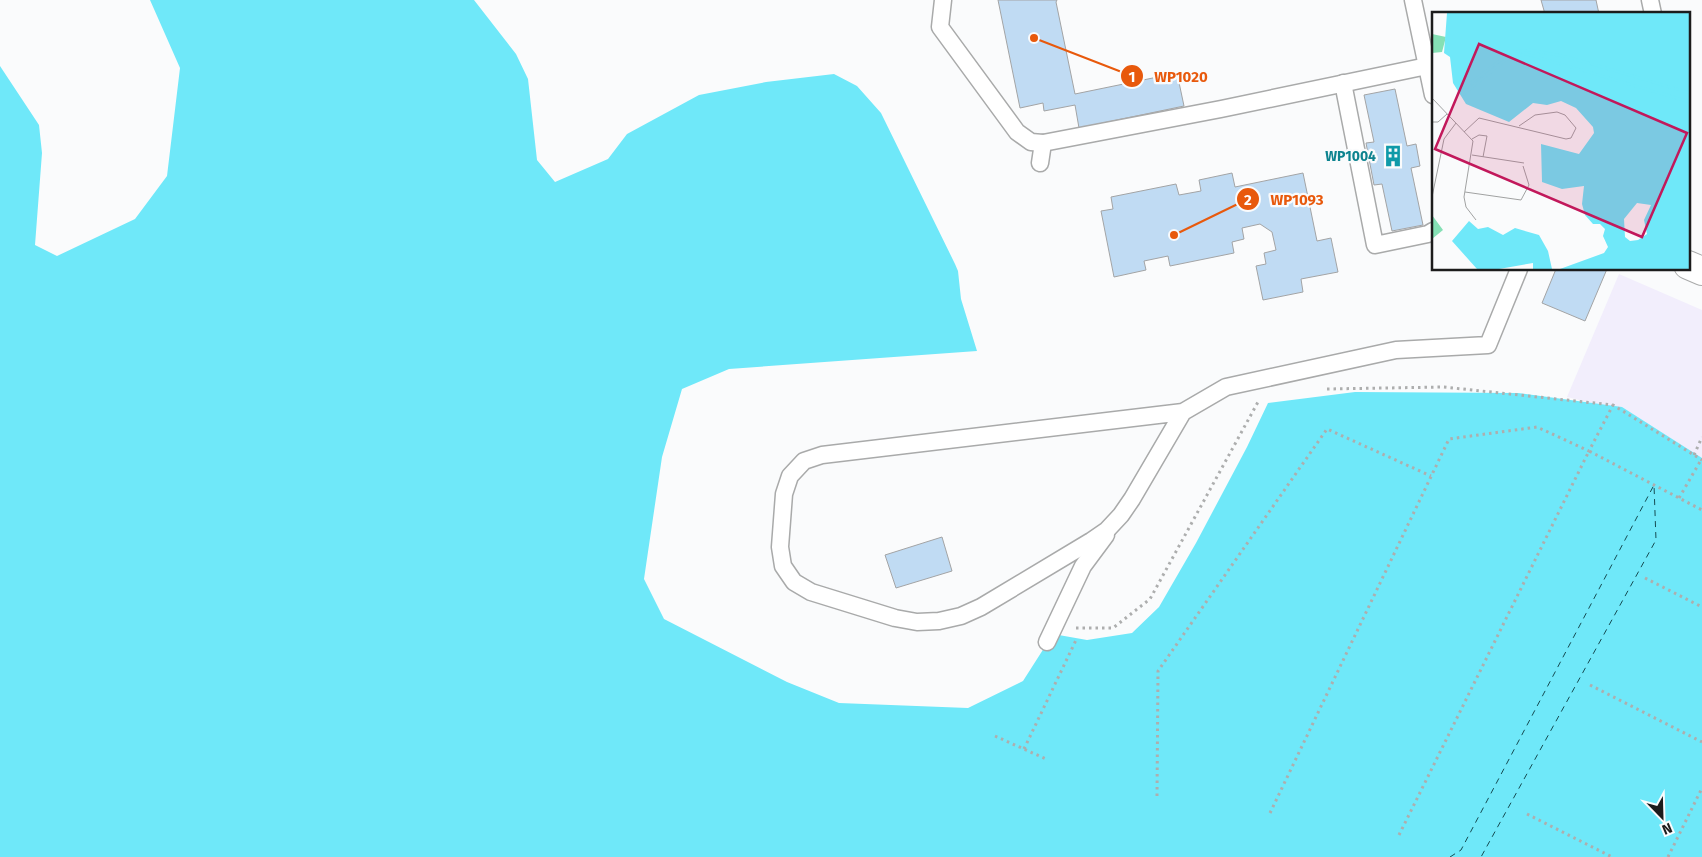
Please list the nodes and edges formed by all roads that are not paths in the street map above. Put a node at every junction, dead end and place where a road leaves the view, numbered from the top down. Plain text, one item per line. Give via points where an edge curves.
1 (943, 0) edge
2 (1413, 0) edge
3 (1426, 66) junction
4 (1343, 83) junction
5 (1432, 91) edge
6 (1042, 142) junction
7 (1040, 163) dead end
8 (1432, 232) edge
9 (1690, 266) edge
10 (1519, 270) edge
11 (1702, 271) edge
12 (1183, 412) junction
13 (1121, 515) junction
14 (1050, 635) road end

1 - 6 lane via 940,27 1017,132 1031,142
2 - 3 lane
3 - 4 lane via 1364,74
3 - 5 lane
4 - 6 lane via 1220,103
4 - 8 lane via 1375,245
6 - 7 lane
9 - 11 street
10 - 12 lane via 1488,345 1396,350 1226,387
12 - 13 lane
12 - 13 lane via 822,455 804,461 790,476 784,494 780,547 783,566 794,582 811,592 895,618 939,621 981,607 1091,541
13 - 14 lane via 1083,566

